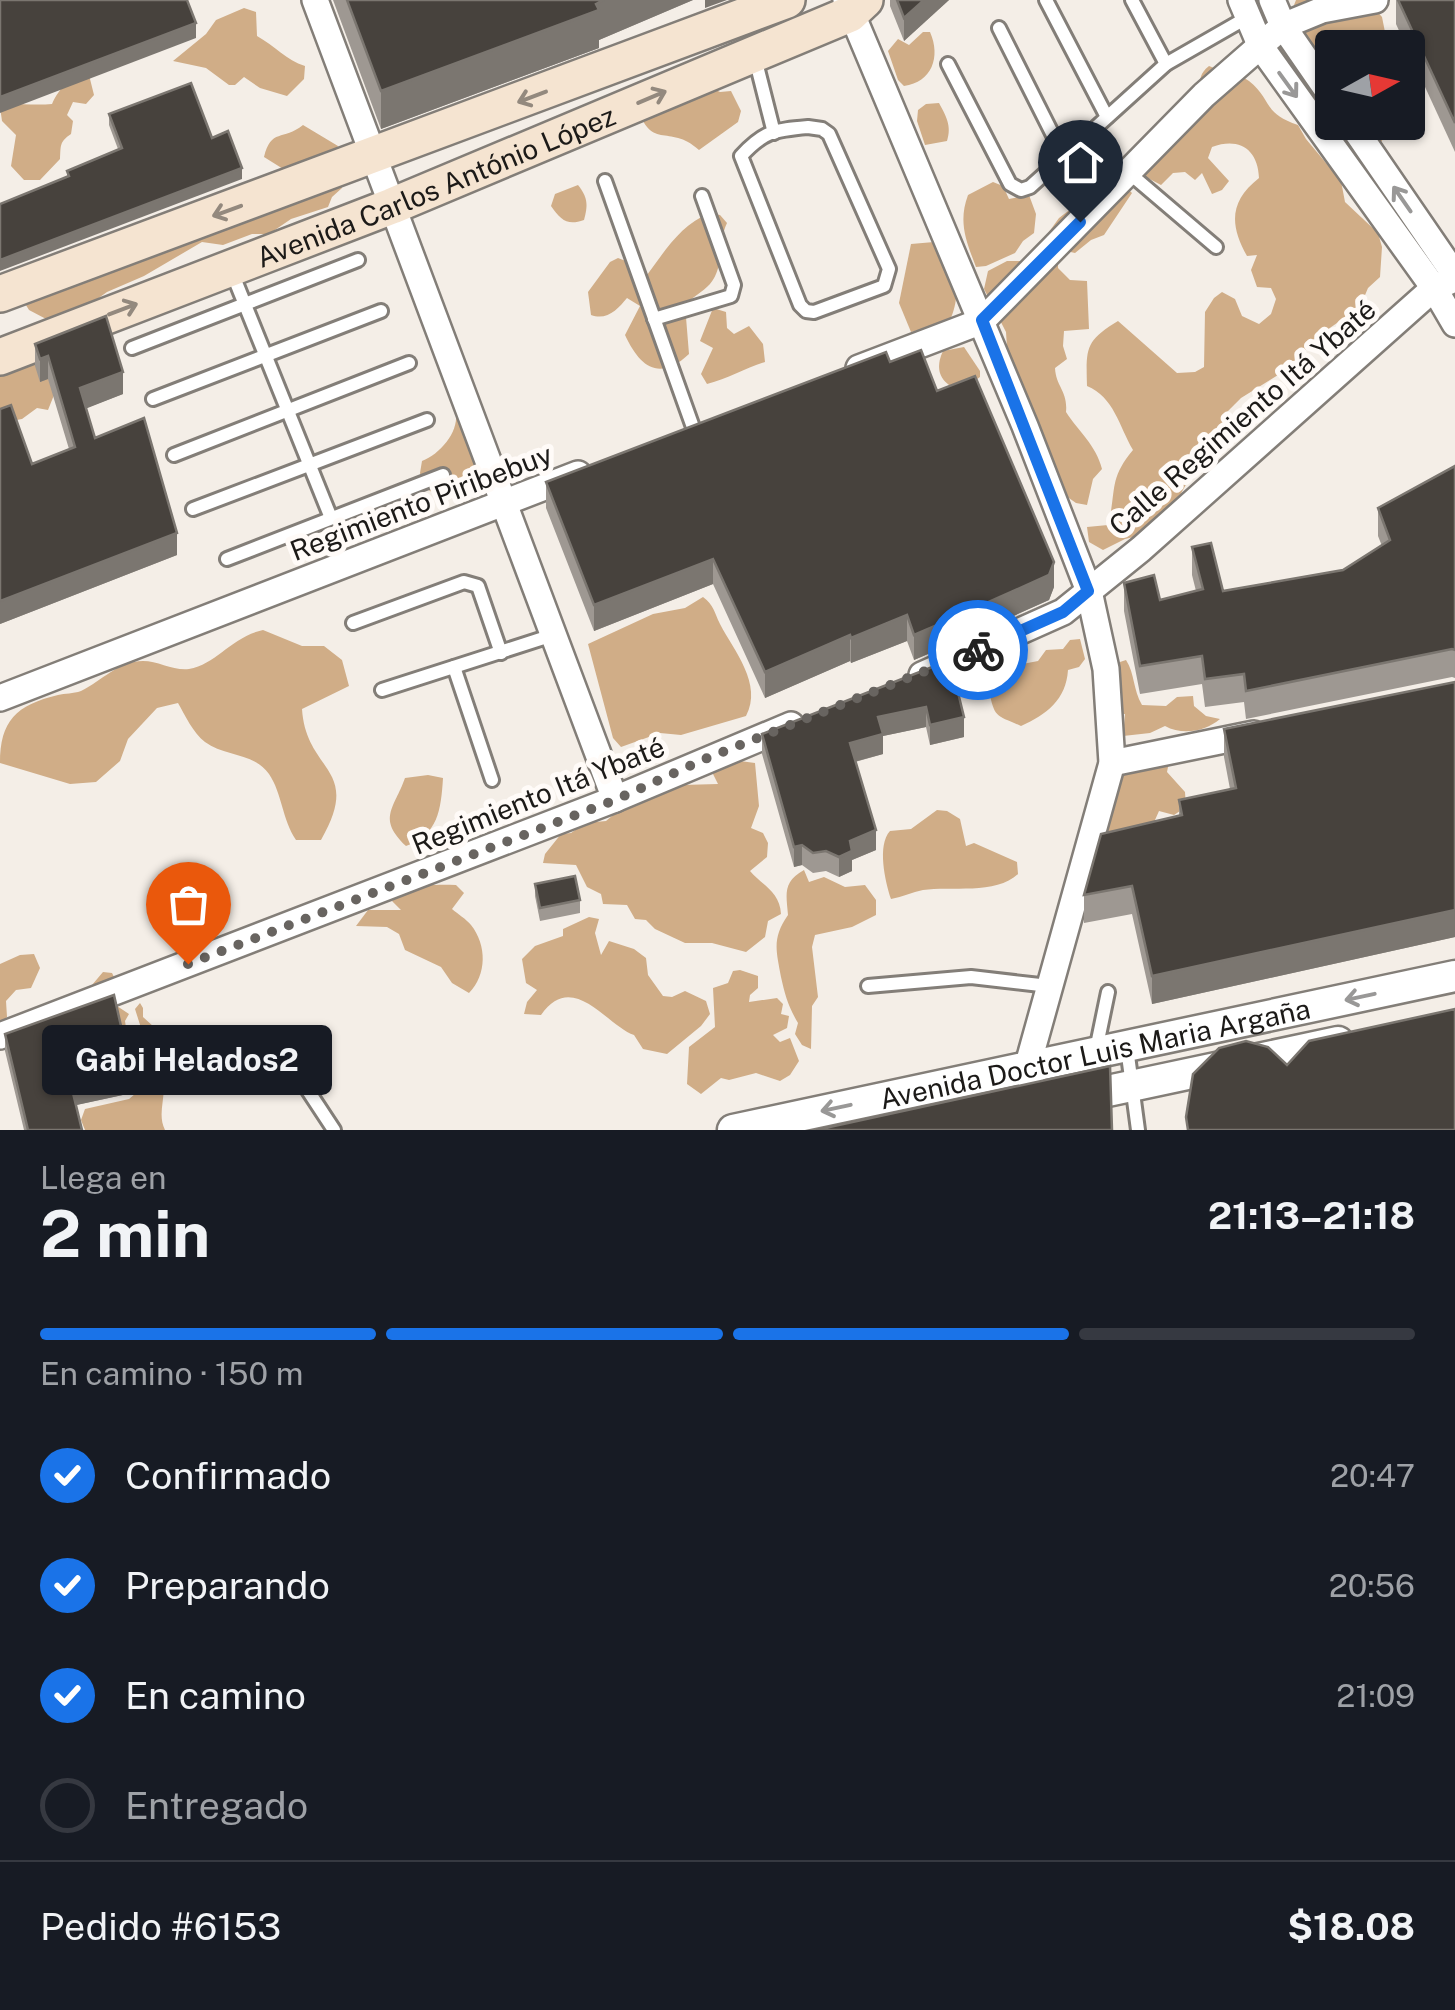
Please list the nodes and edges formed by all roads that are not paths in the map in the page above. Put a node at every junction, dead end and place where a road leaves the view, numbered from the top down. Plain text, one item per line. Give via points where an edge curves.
1 (315, 0) edge
2 (786, 0) edge
3 (1046, 0) edge
4 (1132, 0) edge
5 (1272, 0) edge
6 (1375, 0) edge
7 (854, 5) edge
8 (1244, 9) edge
9 (1283, 26) junction
10 (999, 28) dead end
11 (1261, 47) junction
12 (754, 54) junction
13 (948, 64) dead end
14 (1166, 64) junction
15 (1315, 73) edge
16 (1107, 117) junction
17 (774, 133) junction
18 (1361, 140) edge
19 (374, 157) junction
20 (1064, 157) junction
21 (1128, 172) junction
22 (604, 181) dead end
23 (702, 196) dead end
24 (392, 206) junction
25 (1216, 246) dead end
26 (358, 260) dead end
27 (231, 268) junction
28 (1448, 280) edge
29 (0, 294) edge
30 (243, 305) junction
31 (380, 311) dead end
32 (654, 319) junction
33 (982, 320) junction
34 (1455, 324) edge
35 (132, 348) dead end
36 (264, 355) junction
37 (0, 358) edge
38 (410, 364) dead end
39 (838, 376) edge
40 (153, 399) dead end
41 (287, 411) junction
42 (427, 420) dead end
43 (694, 430) edge
44 (174, 455) dead end
45 (607, 463) edge
46 (309, 464) junction
47 (443, 475) dead end
48 (503, 502) junction
49 (193, 509) dead end
50 (331, 518) junction
51 (227, 560) dead end
52 (1088, 591) junction
53 (353, 623) dead end
54 (553, 636) junction
55 (502, 653) junction
56 (454, 668) junction
57 (907, 680) edge
58 (382, 690) dead end
59 (8, 695) edge
60 (808, 718) edge
61 (1284, 728) edge
62 (1112, 763) junction
63 (492, 780) dead end
64 (615, 800) junction
65 (1455, 976) edge
66 (868, 986) dead end
67 (1050, 986) junction
68 (1108, 992) dead end
69 (0, 1036) edge
70 (1360, 1037) edge
71 (1127, 1046) junction
72 (282, 1051) dead end
73 (1096, 1053) junction
74 (1027, 1068) junction
75 (1134, 1086) junction
76 (1038, 1106) junction
77 (1000, 1114) edge
78 (334, 1130) edge
79 (733, 1130) edge
80 (1138, 1130) edge

1 - 19 street
2 -> 19 main road, Avenida Carlos António López
3 - 16 lane
4 - 14 lane
5 - 9 street
6 - 9 street
7 - 12 main road, Avenida Carlos António López
7 - 33 street
8 - 11 street
8 - 14 lane
9 - 11 street
9 - 15 street
10 - 20 lane
11 - 21 street
11 -> 28 street
12 - 17 lane
24 -> 12 main road, Avenida Carlos António López
13 - 20 lane via 1010,184 1030,187
14 - 16 lane
16 - 20 lane
17 - 17 lane via 822,128 829,134 888,269 884,286 814,312 800,305 741,156 758,138
28 -> 18 street
19 - 24 street
19 -> 29 main road, Avenida Carlos António López
21 - 25 lane
21 - 33 street
22 - 32 lane
23 - 32 lane via 733,291
24 - 27 main road, Avenida Carlos António López
24 - 48 street
26 - 30 lane
27 - 30 lane
37 -> 27 main road, Avenida Carlos António López
28 - 34 street
28 - 52 street, Calle Regimiento Itá Ybaté
30 - 35 lane
30 - 36 lane
31 - 36 lane
32 - 43 lane
33 - 39 street
33 - 52 street
36 - 40 lane
36 - 41 lane
38 - 41 lane
41 - 44 lane
41 - 46 lane
42 - 46 lane
45 - 48 street, Regimiento Piribebuy
46 - 49 lane
46 - 50 lane
47 - 50 lane
48 - 54 street
48 - 59 street, Regimiento Piribebuy
50 - 51 lane
52 - 57 street via 1063,612
52 - 62 street via 1106,669
53 - 55 lane via 472,582
54 - 55 lane
54 - 64 street
55 - 56 lane
56 - 58 lane
56 - 63 lane
60 - 64 street, Regimiento Itá Ybaté
61 - 62 street
62 - 67 street
64 - 69 street, Regimiento Itá Ybaté
65 -> 71 street, Avenida Doctor Luis Maria Argaña
66 - 67 lane via 971,977
67 - 74 street
68 - 73 lane
70 - 75 street, Avenida Doctor Luis Maria Argaña
71 - 73 street, Avenida Doctor Luis Maria Argaña
71 - 75 lane
72 - 78 lane
73 - 74 street, Avenida Doctor Luis Maria Argaña
74 - 76 street
74 -> 79 street, Avenida Doctor Luis Maria Argaña
75 - 76 street, Avenida Doctor Luis Maria Argaña
75 - 80 lane
76 - 77 street, Avenida Doctor Luis Maria Argaña

